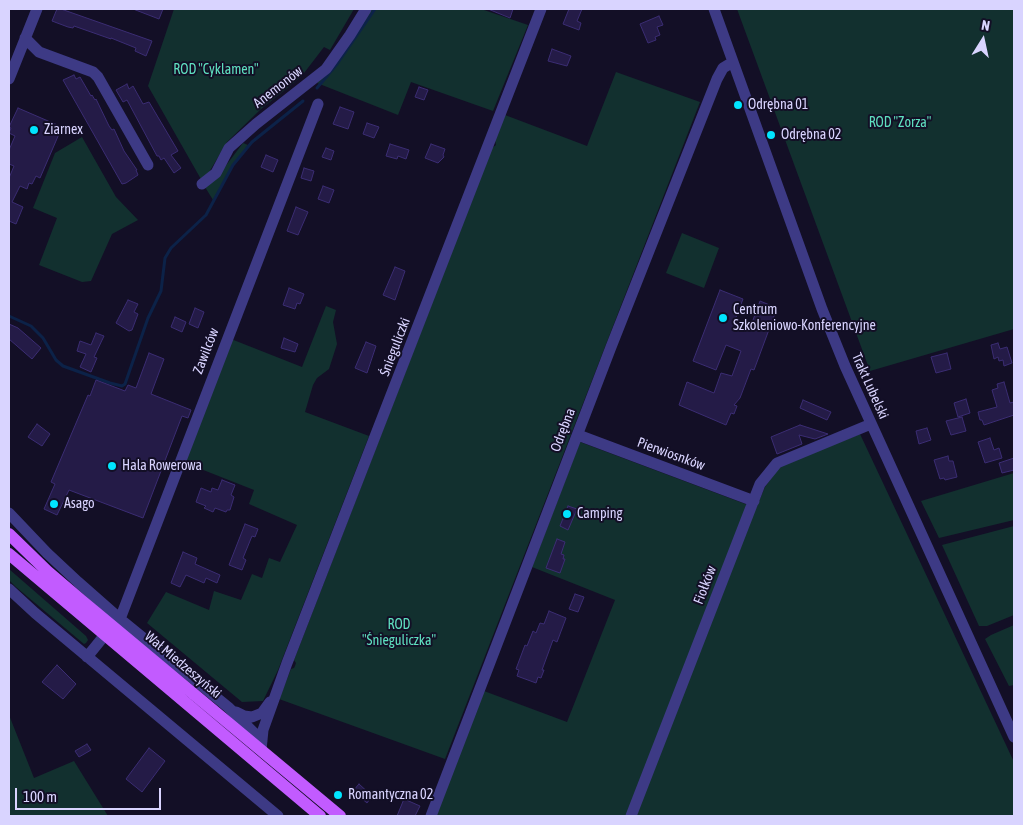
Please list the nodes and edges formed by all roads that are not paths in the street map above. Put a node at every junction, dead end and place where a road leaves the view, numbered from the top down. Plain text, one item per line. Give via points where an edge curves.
1 (37, 9) edge
2 (366, 9) edge
3 (541, 9) edge
4 (714, 9) edge
5 (25, 38) junction
6 (733, 62) junction
7 (9, 79) edge
8 (318, 104) dead end
9 (148, 165) dead end
10 (202, 184) dead end
11 (871, 424) junction
12 (578, 435) junction
13 (754, 501) junction
14 (9, 513) edge
15 (9, 534) edge
16 (9, 554) edge
17 (9, 589) edge
18 (122, 614) junction
19 (104, 636) junction
20 (87, 657) junction
21 (276, 695) junction
22 (228, 708) junction
23 (1014, 737) edge
24 (262, 745) junction
25 (278, 816) edge
26 (320, 816) edge
27 (340, 816) edge
28 (431, 816) edge
29 (631, 816) edge

1 - 5 street
2 - 10 street, Anemonów via 326,69 229,148 216,173
3 - 21 street, Śnieguliczki
4 - 6 street, Trakt Lubelski
5 - 7 street
5 - 9 street via 39,52 93,72 98,77
6 - 11 street, Trakt Lubelski via 822,309
6 - 12 street, Odrębna via 723,68 717,79
8 - 18 street, Zawilców
11 - 13 street, Fiołków via 777,463 760,484
11 - 23 street, Trakt Lubelski
12 - 13 street, Pierwiosnków
12 - 28 street, Odrębna
13 - 29 street, Fiołków
14 - 18 street via 47,553
15 - 24 main road, Wał Miedzeszyński via 47,571
16 - 19 main road, Wał Miedzeszyński
17 - 20 street
18 - 22 street
19 - 20 street
19 - 26 main road, Wał Miedzeszyński
20 - 25 street
21 - 22 street via 262,713 252,717
21 - 24 street, Śnieguliczki via 263,730
22 - 24 street
24 - 27 main road, Wał Miedzeszyński

